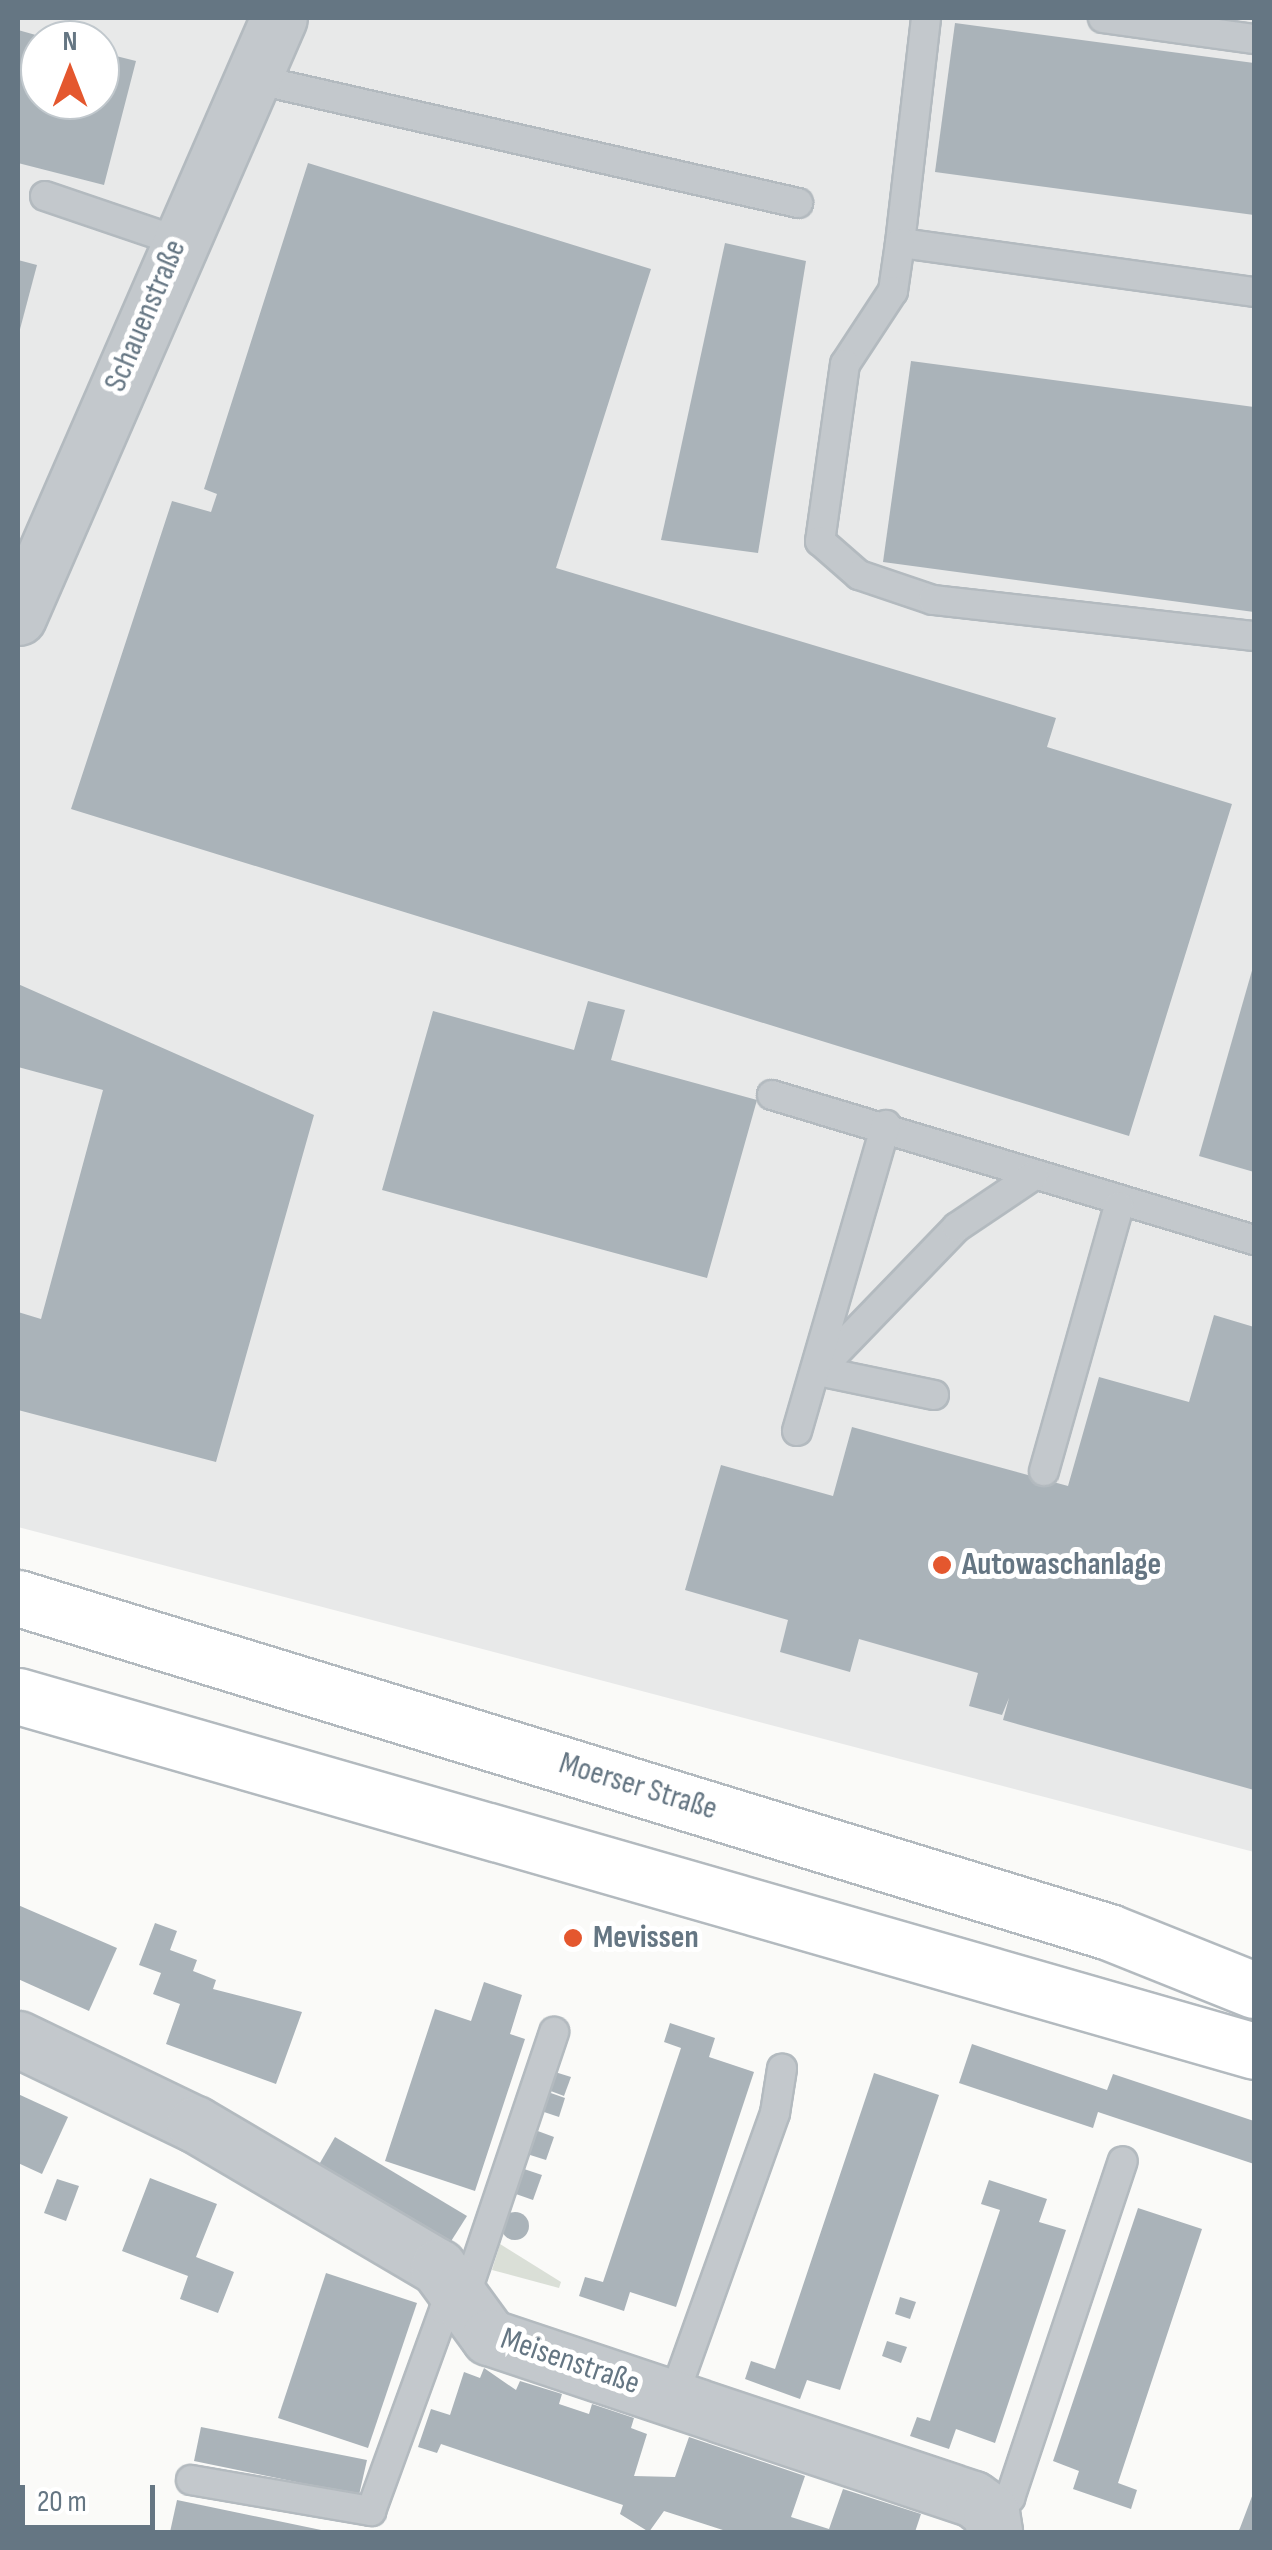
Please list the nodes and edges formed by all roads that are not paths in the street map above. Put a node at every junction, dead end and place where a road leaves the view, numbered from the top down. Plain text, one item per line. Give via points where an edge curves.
1 (279, 18) edge
2 (926, 18) edge
3 (1103, 18) edge
4 (1254, 39) edge
5 (254, 80) junction
6 (45, 196) dead end
7 (798, 203) dead end
8 (178, 241) junction
9 (900, 244) junction
10 (1254, 292) edge
11 (18, 617) edge
12 (1254, 636) edge
13 (772, 1095) dead end
14 (886, 1124) junction
15 (1033, 1176) junction
16 (1119, 1206) junction
17 (1254, 1240) edge
18 (818, 1371) junction
19 (934, 1395) dead end
20 (796, 1432) dead end
21 (1044, 1471) dead end
22 (18, 1598) edge
23 (18, 1696) edge
24 (1254, 1990) edge
25 (554, 2032) dead end
26 (18, 2039) edge
27 (1254, 2052) edge
28 (782, 2068) dead end
29 (1123, 2161) dead end
30 (458, 2294) junction
31 (673, 2398) junction
32 (191, 2480) dead end
33 (993, 2522) edge

1 - 5 street, Schauenstraße
2 - 9 lane
3 - 4 lane
5 - 7 lane
5 - 8 street, Schauenstraße
6 - 8 lane
8 - 11 street, Schauenstraße
9 - 10 lane
9 - 12 lane via 894,291 845,364 820,541 860,575 933,600
13 - 14 lane
14 - 15 lane
14 - 18 lane
15 - 16 lane
15 - 18 lane via 957,1227
16 - 17 lane
16 - 21 lane
18 - 19 lane
18 - 20 lane
22 - 24 main road, Moerser Straße via 1109,1932
23 - 27 main road
25 - 30 lane via 470,2282
26 - 30 street, Meisenstraße via 290,2176 438,2266
28 - 31 lane via 775,2113
29 - 33 lane via 1010,2498
30 - 31 street, Meisenstraße via 489,2337
30 - 32 lane via 444,2310 371,2511
31 - 33 street, Meisenstraße

